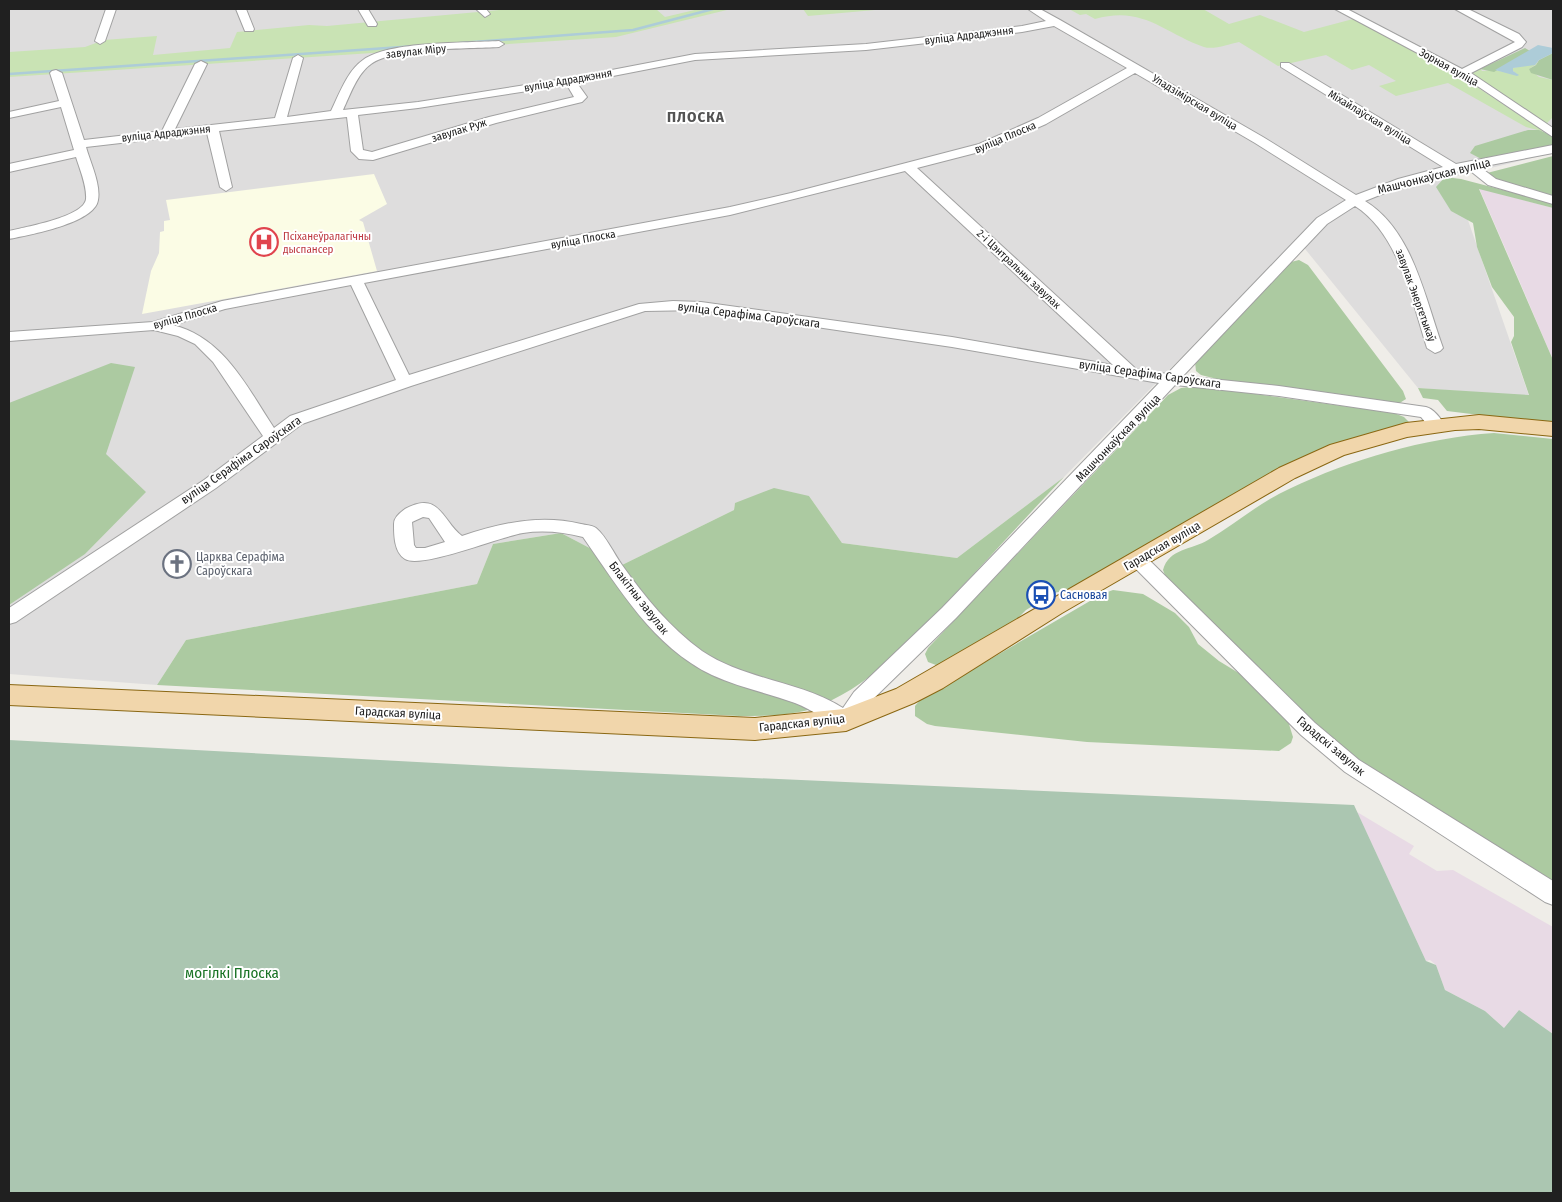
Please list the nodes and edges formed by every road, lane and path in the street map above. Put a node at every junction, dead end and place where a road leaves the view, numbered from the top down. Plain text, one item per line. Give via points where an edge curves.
1 (111, 9) edge
2 (241, 9) edge
3 (363, 9) edge
4 (1033, 9) edge
5 (1340, 9) edge
6 (1460, 9) edge
7 (1056, 22) junction
8 (372, 24) dead end
9 (248, 29) dead end
10 (100, 41) dead end
11 (499, 44) dead end
12 (298, 58) dead end
13 (201, 64) dead end
14 (1285, 66) dead end
15 (1136, 68) junction
16 (1462, 72) junction
17 (56, 73) dead end
18 (570, 81) junction
19 (65, 102) junction
20 (352, 113) junction
21 (9, 114) edge
22 (335, 115) junction
23 (280, 121) junction
24 (212, 128) junction
25 (167, 133) junction
26 (1553, 133) edge
27 (80, 148) junction
28 (1553, 149) edge
29 (1472, 166) junction
30 (908, 167) junction
31 (9, 168) edge
32 (1455, 170) junction
33 (226, 187) dead end
34 (1355, 199) junction
35 (1553, 200) edge
36 (9, 235) edge
37 (355, 280) junction
38 (154, 326) junction
39 (9, 336) edge
40 (1435, 348) dead end
41 (1130, 372) junction
42 (1173, 380) junction
43 (405, 382) junction
44 (1437, 425) junction
45 (1553, 429) edge
46 (271, 436) junction
47 (460, 544) dead end
48 (1138, 560) junction
49 (9, 617) edge
50 (9, 695) edge
51 (846, 720) junction
52 (1553, 894) edge

1 - 10 street
2 - 9 street
3 - 8 street
4 - 7 street, Уладзімірская вуліца
5 - 16 street, Зорная вуліца
6 - 16 street via 1521,42
7 - 15 street, Уладзімірская вуліца
7 - 18 street, вуліца Адраджэння via 1022,29 866,47 695,57
11 - 22 street, завулак Міру via 376,56 362,68
12 - 23 street
13 - 25 street
14 - 32 street, Міхайлаўская вуліца
15 - 30 street, вуліца Плоска via 983,148
15 - 34 street, Уладзімірская вуліца
16 - 26 street, Зорная вуліца
17 - 19 street
18 - 20 street, вуліца Адраджэння
18 - 20 street, завулак Руж via 581,97 578,100 493,120 373,156 360,155 357,151
19 - 21 street
19 - 27 street
20 - 22 street, вуліца Адраджэння
22 - 23 street, вуліца Адраджэння
23 - 24 street, вуліца Адраджэння
24 - 25 street, вуліца Адраджэння
24 - 33 street
25 - 27 street, вуліца Адраджэння
27 - 31 street, вуліца Адраджэння
27 - 36 street via 92,192 89,207 67,220
28 - 29 street, Машчонкаўская вуліца
29 - 32 street, Машчонкаўская вуліца
29 - 35 street via 1492,182
30 - 37 street, вуліца Плоска via 730,211
30 - 41 street, 2-і Цэнтральны завулак
32 - 34 street, Машчонкаўская вуліца via 1395,184
34 - 40 street, завулак Энергетыкаў via 1376,216 1398,246
34 - 42 street, Машчонкаўская вуліца via 1322,221
37 - 38 street, вуліца Плоска via 208,308
37 - 43 street
38 - 39 street, вуліца Плоска
38 - 46 street via 179,330 210,349
41 - 42 street, вуліца Серафіма Сароўскага
41 - 43 street, вуліца Серафіма Сароўскага via 952,342 701,306 673,305 629,310
42 - 44 street, вуліца Серафіма Сароўскага via 1280,391 1426,412
42 - 51 street, Машчонкаўская вуліца via 949,613 861,698
43 - 46 street, вуліца Серафіма Сароўскага via 308,414
44 - 45 main road, Гарадская вуліца via 1479,422
44 - 48 main road, Гарадская вуліца via 1375,438 1312,460
46 - 49 street, вуліца Серафіма Сароўскага via 210,484
47 - 51 street, Блакітны завулак via 526,525 558,524 588,532 655,622 688,653 732,675 804,698
48 - 51 main road, Гарадская вуліца via 934,681
48 - 52 street, Гарадскі завулак via 1308,729 1352,766
50 - 51 main road, Гарадская вуліца via 755,729

